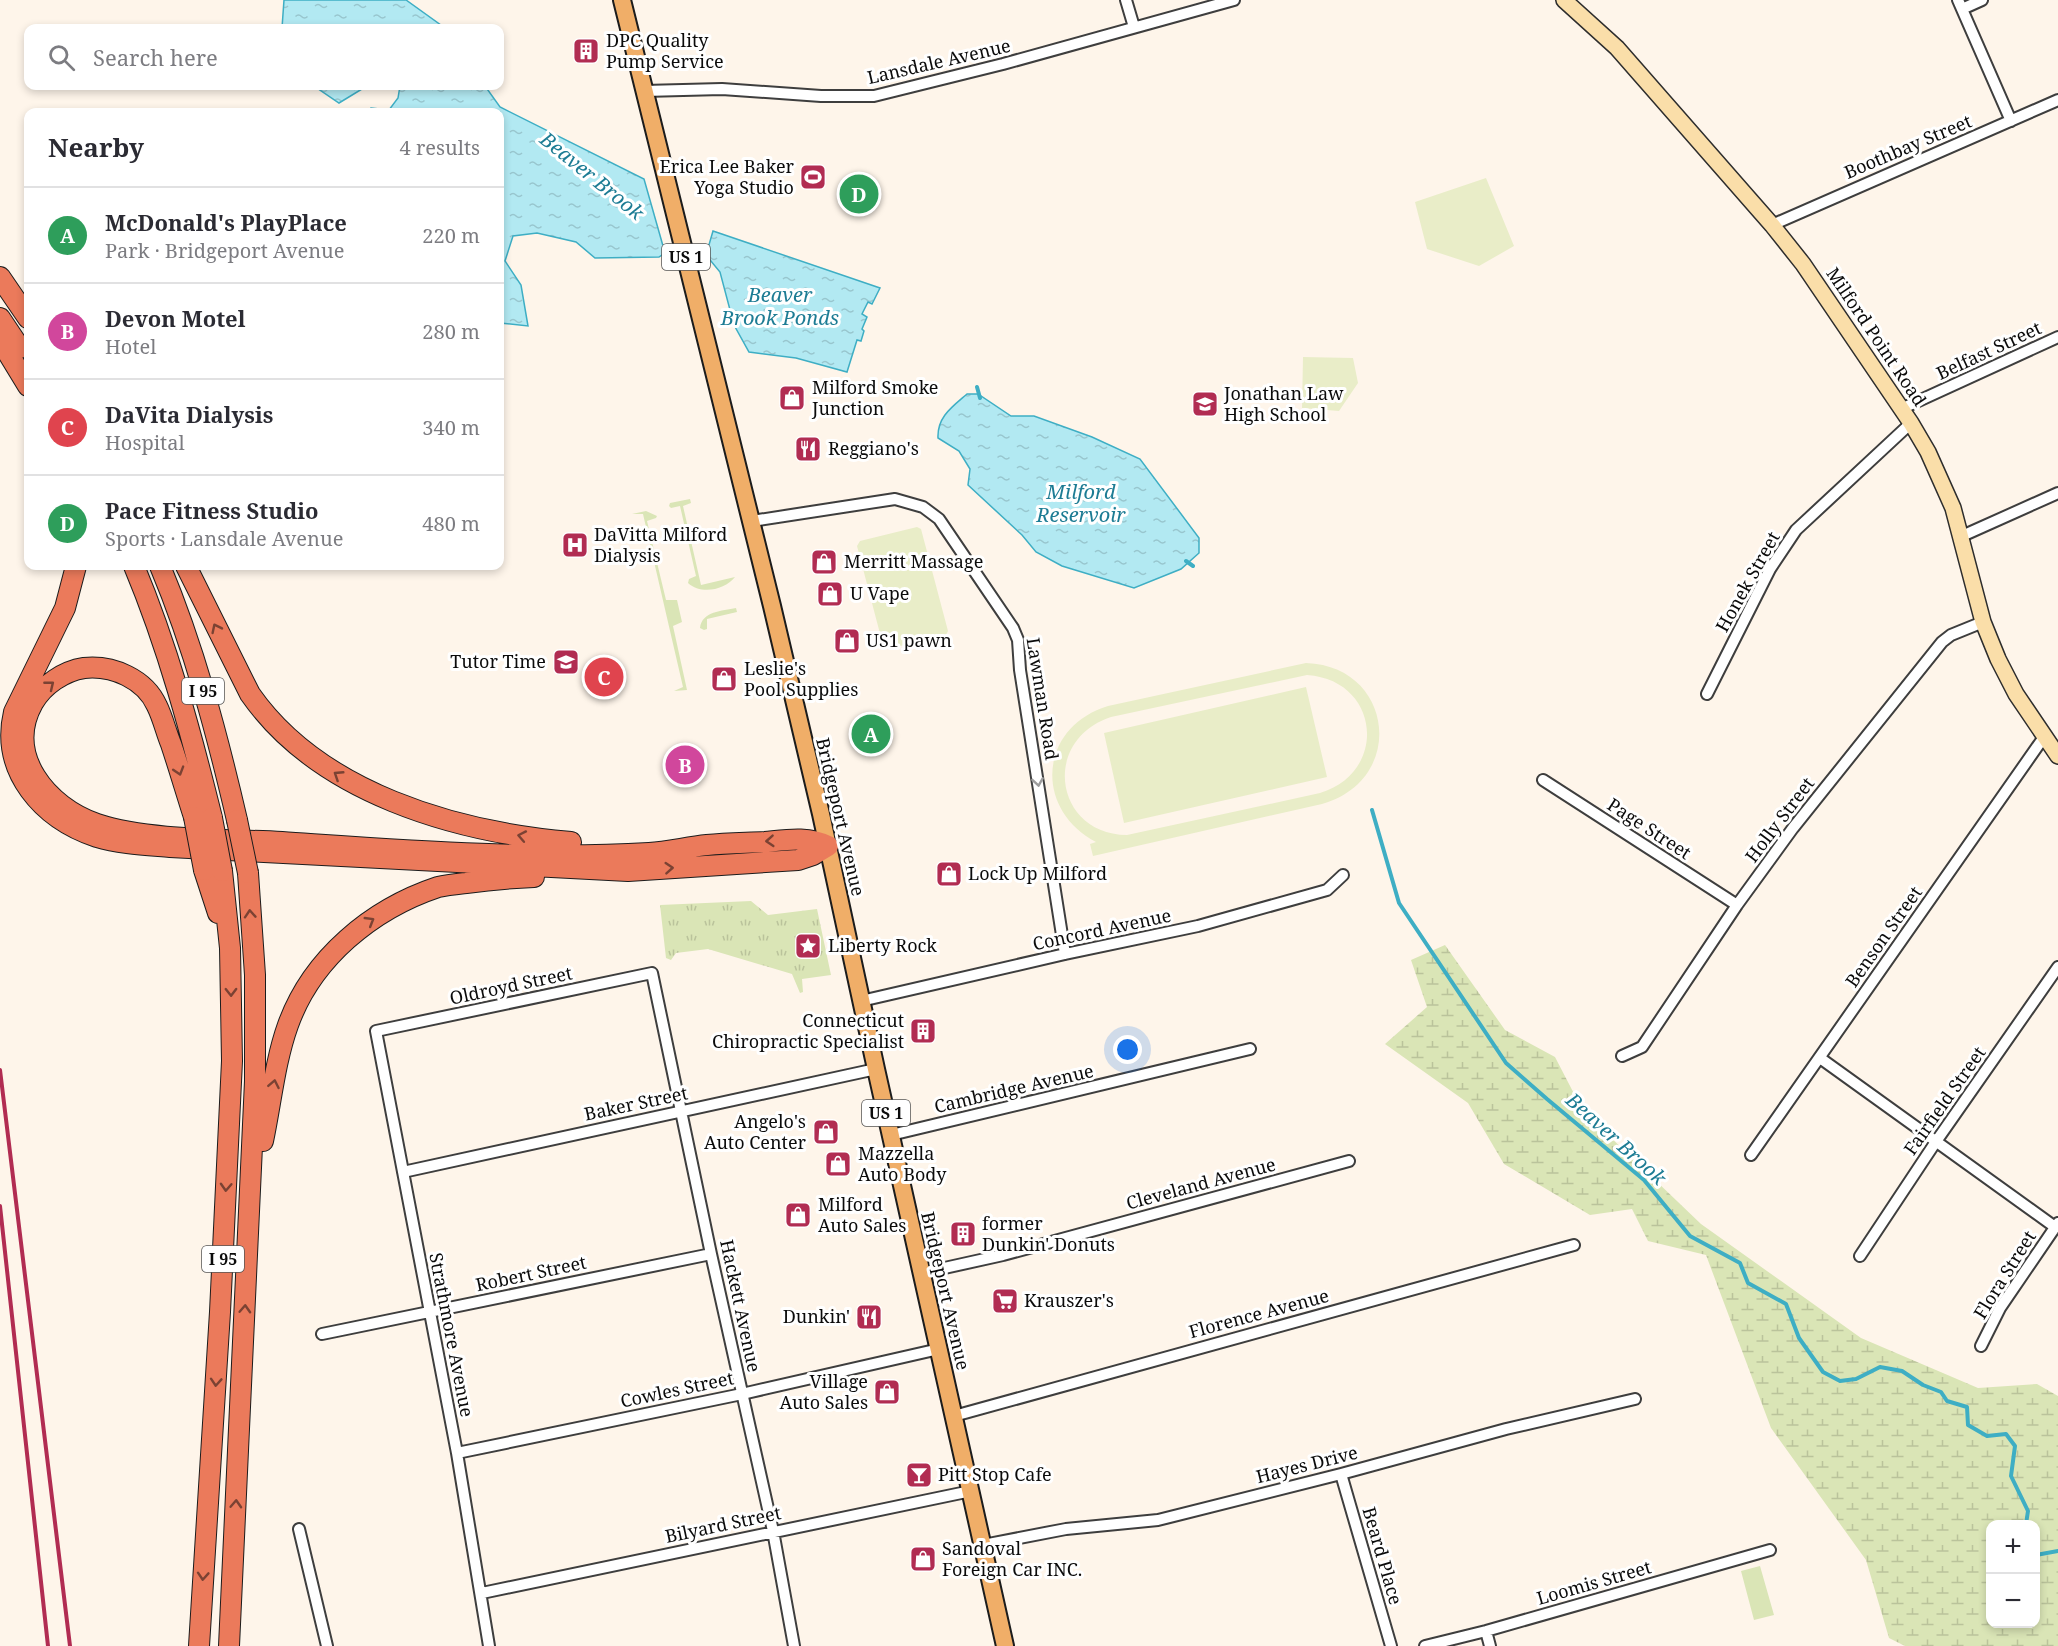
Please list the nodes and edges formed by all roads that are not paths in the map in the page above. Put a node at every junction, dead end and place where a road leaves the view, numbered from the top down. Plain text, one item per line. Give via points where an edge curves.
1 (622, 0) edge
2 (1126, 0) edge
3 (1234, 0) edge
4 (1564, 0) edge
5 (1982, 0) edge
6 (1960, 4) edge
7 (1134, 27) junction
8 (644, 91) junction
9 (2058, 100) edge
10 (2011, 121) junction
11 (1772, 225) junction
12 (0, 268) edge
13 (0, 277) edge
14 (24, 296) edge
15 (24, 312) edge
16 (0, 318) edge
17 (2058, 337) edge
18 (0, 340) edge
19 (24, 355) edge
20 (24, 379) edge
21 (1901, 409) junction
22 (1911, 423) junction
23 (2058, 493) edge
24 (752, 520) junction
25 (1962, 536) junction
26 (75, 570) edge
27 (135, 570) edge
28 (162, 570) edge
29 (188, 570) edge
30 (1983, 622) junction
31 (1707, 694) dead end
32 (2044, 737) junction
33 (2058, 756) edge
34 (1543, 780) dead end
35 (203, 817) junction
36 (706, 845) junction
37 (828, 846) junction
38 (628, 871) junction
39 (1342, 875) dead end
40 (1737, 905) junction
41 (1065, 954) junction
42 (2058, 967) edge
43 (652, 973) joint
44 (861, 1001) junction
45 (376, 1031) joint
46 (1250, 1049) dead end
47 (1622, 1056) dead end
48 (1820, 1058) junction
49 (876, 1069) junction
50 (681, 1112) junction
51 (891, 1135) junction
52 (1935, 1143) junction
53 (1751, 1155) dead end
54 (1349, 1161) dead end
55 (403, 1172) junction
56 (251, 1203) junction
57 (2057, 1225) edge
58 (1574, 1245) dead end
59 (711, 1254) junction
60 (1860, 1256) dead end
61 (922, 1273) junction
62 (430, 1312) junction
63 (322, 1334) dead end
64 (1981, 1346) dead end
65 (939, 1349) junction
66 (742, 1394) junction
67 (1635, 1400) dead end
68 (954, 1416) junction
69 (457, 1453) junction
70 (1341, 1474) junction
71 (971, 1491) junction
72 (299, 1529) dead end
73 (774, 1531) junction
74 (983, 1545) junction
75 (1770, 1550) dead end
76 (482, 1593) junction
77 (1486, 1631) junction
78 (199, 1646) edge
79 (229, 1646) edge
80 (327, 1646) edge
81 (489, 1646) edge
82 (794, 1646) edge
83 (1005, 1646) edge
84 (1391, 1646) edge
85 (1425, 1646) edge
86 (1490, 1646) edge

1 - 8 main road, Bridgeport Avenue / US 1
2 - 7 street
3 - 7 street, Lansdale Avenue
4 - 11 main road, Milford Point Road via 1617,48
5 - 6 street
6 - 10 street
7 - 8 street, Lansdale Avenue via 874,96 722,89
8 - 24 main road, Bridgeport Avenue / US 1
9 - 10 street, Boothbay Street
10 - 11 street, Boothbay Street
11 - 21 main road, Milford Point Road
12 - 14 highway
13 - 15 highway
16 - 19 highway
17 - 21 street, Belfast Street
18 - 20 highway
21 - 22 main road, Milford Point Road
22 - 25 main road, Milford Point Road via 1943,482
22 - 31 street, Honek Street via 1796,530 1770,569
23 - 25 street
24 - 37 main road, Bridgeport Avenue / US 1
24 -> 41 street, Lawman Road via 895,499 923,507 939,519 1018,640
25 - 30 main road, Milford Point Road
26 - 38 highway via 64,608 11,725 12,755 25,786 63,822 98,837 149,845
27 - 35 highway, I 95 via 170,664
56 -> 28 highway, I 95, bridge via 255,999 248,873 207,702
36 -> 29 highway via 545,840 428,813 347,781 310,757 263,713 226,651
30 - 32 main road, Milford Point Road via 2007,679
30 - 40 street, Holly Street via 1942,642 1793,828
32 - 33 main road, Milford Point Road
32 - 48 street, Benson Street
34 - 40 street, Page Street
36 -> 35 highway via 616,854 450,852 167,836 117,829 63,808 34,777 23,736 33,703 66,673 88,668 116,671 141,684 157,704
35 -> 78 highway, I 95, bridge via 230,948 232,1061
37 -> 36 highway via 812,840
38 -> 37 highway via 798,860
37 - 44 main road, Bridgeport Avenue / US 1
56 -> 38 highway via 288,1025 298,1000 325,961 356,930 399,904 440,887 497,879
39 - 41 street, Concord Avenue via 1327,891 1198,926
40 - 47 street, Holly Street via 1642,1047
41 - 44 street, Concord Avenue
42 - 52 street, Fairfield Street
43 - 45 street, Oldroyd Street
43 - 50 street, Hackett Avenue
44 - 49 main road, Bridgeport Avenue / US 1
45 - 55 street, Strathmore Avenue
46 - 51 street, Cambridge Avenue
48 - 52 street
48 - 53 street, Benson Street
49 - 50 street, Baker Street
49 - 51 main road, Bridgeport Avenue / US 1
50 - 55 street, Baker Street
50 - 59 street, Hackett Avenue
51 - 61 main road, Bridgeport Avenue / US 1
52 - 57 street
52 - 60 street, Fairfield Street
54 - 61 street, Cleveland Avenue via 1003,1255
55 - 62 street, Strathmore Avenue
79 -> 56 highway, I 95
57 - 64 street, Flora Street via 2000,1308
58 - 68 street, Florence Avenue
59 - 62 street, Robert Street
59 - 66 street, Hackett Avenue
61 - 65 main road, Bridgeport Avenue / US 1
62 - 63 street, Robert Street
62 - 69 street, Strathmore Avenue
65 - 66 street, Cowles Street
65 - 68 main road, Bridgeport Avenue / US 1
66 - 69 street, Cowles Street
66 - 73 street, Hackett Avenue
67 - 70 street, Hayes Drive via 1506,1429
68 - 71 main road, Bridgeport Avenue / US 1
69 - 76 street, Strathmore Avenue
70 - 74 street, Hayes Drive via 1158,1520 1065,1529
70 - 84 street, Beard Place
71 - 73 street, Bilyard Street
71 - 74 main road, Bridgeport Avenue / US 1
72 - 80 street
73 - 76 street, Bilyard Street
73 - 82 street, Hackett Avenue
74 - 83 main road, Bridgeport Avenue / US 1
75 - 77 street, Loomis Street
76 - 81 street, Strathmore Avenue
77 - 85 street, Loomis Street
77 - 86 street

